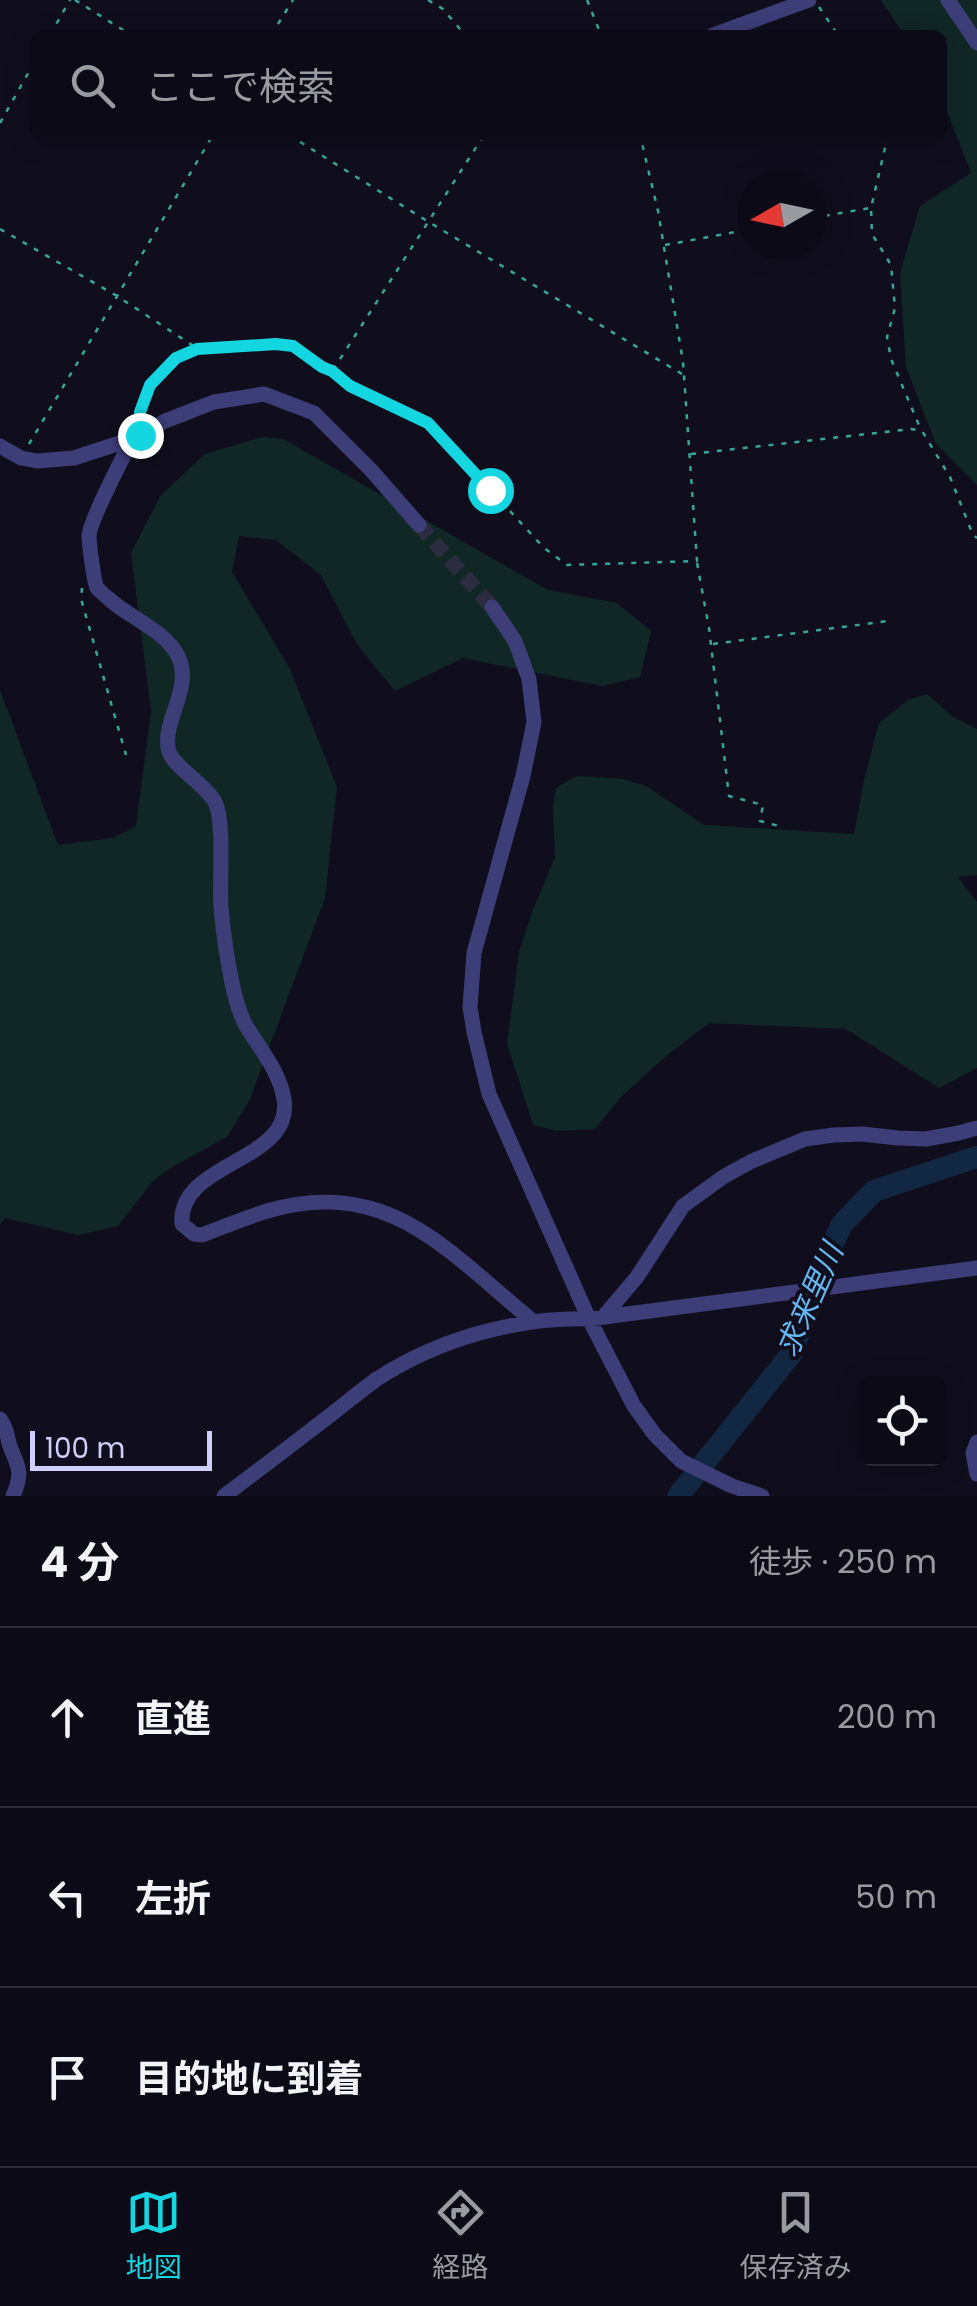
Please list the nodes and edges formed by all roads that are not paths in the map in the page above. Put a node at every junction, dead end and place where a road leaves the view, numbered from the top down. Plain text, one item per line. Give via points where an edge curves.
1 (812, 0) edge
2 (948, 0) edge
3 (726, 30) edge
4 (977, 42) edge
5 (136, 437) junction
6 (0, 446) edge
7 (0, 455) edge
8 (21, 458) junction
9 (420, 526) tunnel mouth
10 (492, 607) tunnel mouth
11 (977, 1128) edge
12 (977, 1268) edge
13 (597, 1318) junction
14 (534, 1322) junction
15 (0, 1419) edge
16 (977, 1442) edge
17 (977, 1474) edge
18 (13, 1496) edge
19 (224, 1496) edge
20 (762, 1496) edge

1 - 3 street
2 - 4 street
5 - 8 street via 74,458
5 - 9 street via 214,402 264,394 314,413
5 - 14 street via 88,532 97,588 179,658 183,684 170,756 216,804 232,984 246,1026 280,1080 284,1103 274,1134 188,1194 182,1224 202,1235 269,1210 366,1206 427,1233
6 - 8 street
7 - 8 street
10 - 13 street via 528,679 534,722 474,954 470,1007 489,1094
11 - 13 street via 926,1138 805,1139 752,1162 683,1206 637,1277
12 - 13 street
13 - 14 street
13 - 20 street via 634,1406 655,1435 681,1461
14 - 19 street via 462,1340 376,1380
15 - 18 street via 20,1478
16 - 17 street

